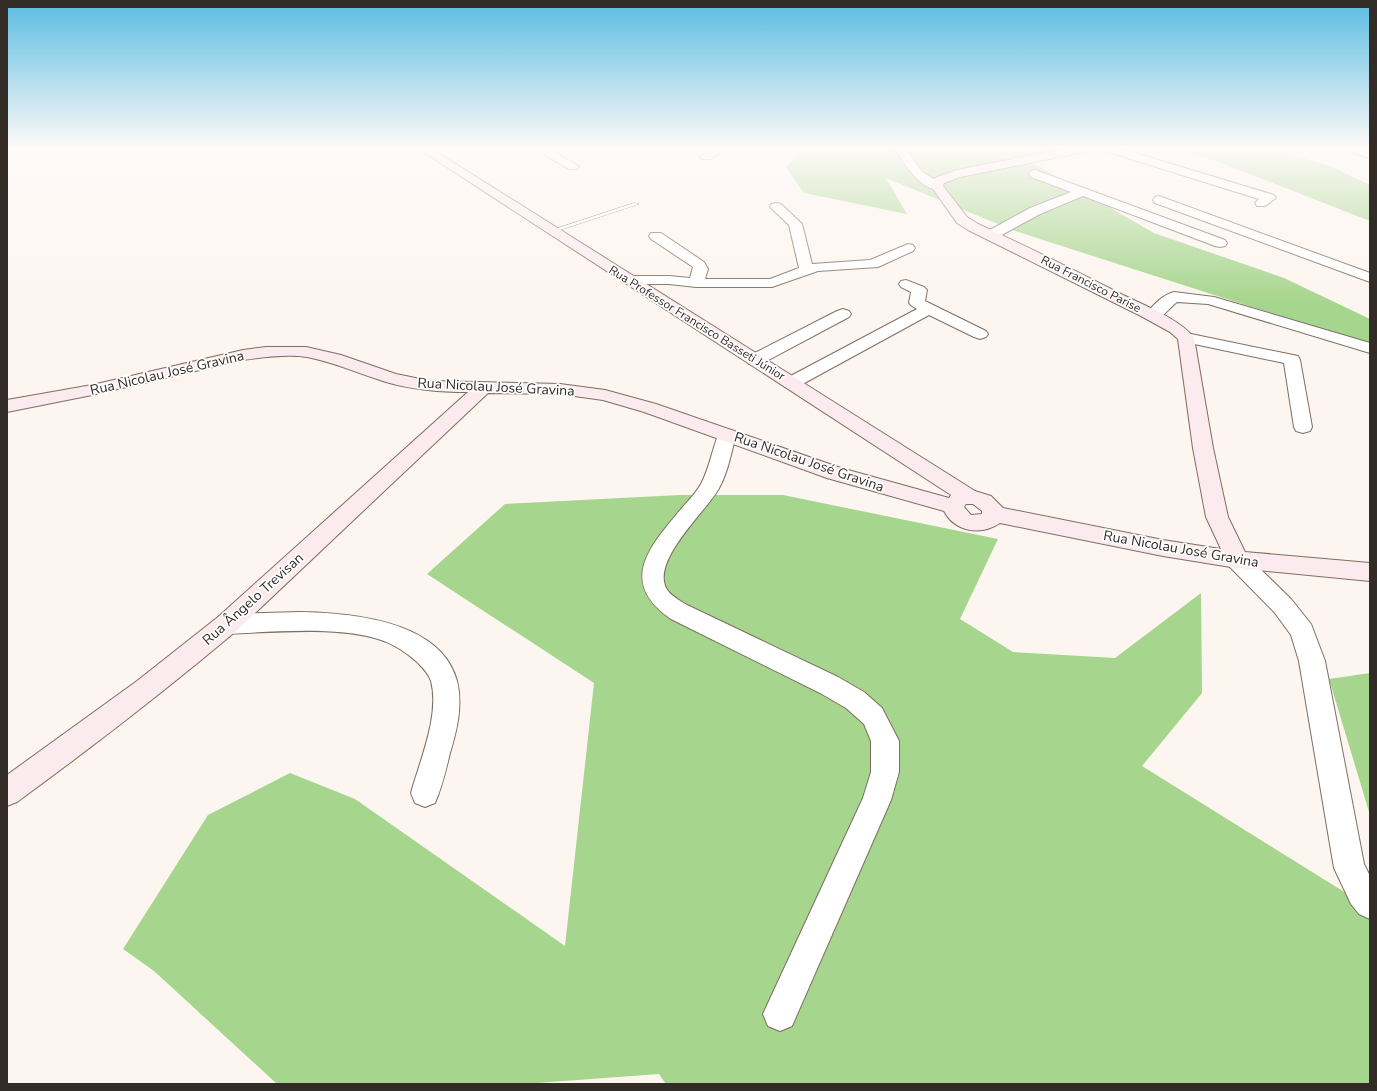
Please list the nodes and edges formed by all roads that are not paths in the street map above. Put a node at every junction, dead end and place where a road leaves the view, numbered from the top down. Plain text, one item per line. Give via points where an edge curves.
1 (503, 200) edge
2 (947, 200) edge
3 (1062, 200) edge
4 (1103, 200) edge
5 (1159, 200) dead end
6 (1267, 200) edge
7 (1261, 203) dead end
8 (636, 204) dead end
9 (776, 207) dead end
10 (552, 231) junction
11 (991, 235) junction
12 (656, 236) dead end
13 (1220, 243) dead end
14 (908, 248) dead end
15 (806, 269) junction
16 (1370, 278) edge
17 (630, 280) junction
18 (696, 283) junction
19 (906, 284) dead end
20 (929, 309) junction
21 (843, 314) dead end
22 (1153, 316) junction
23 (980, 334) dead end
24 (1186, 338) junction
25 (1370, 348) edge
26 (755, 360) junction
27 (791, 382) junction
28 (483, 388) junction
29 (7, 406) edge
30 (1303, 427) dead end
31 (727, 435) junction
32 (962, 501) junction
33 (993, 514) joint
34 (1237, 560) junction
35 (1370, 572) edge
36 (227, 624) junction
37 (7, 792) edge
38 (425, 793) dead end
39 (1370, 903) edge
40 (780, 1014) dead end

1 - 10 main road, Rua Professor Francisco Basseti Júnior
2 - 11 main road, Rua Francisco Parise via 962,220
3 - 11 street via 1035,211
4 - 13 street
5 - 16 street
6 - 7 street
8 - 10 lane
9 - 15 street via 795,224
10 - 17 main road, Rua Professor Francisco Basseti Júnior
11 - 22 main road, Rua Francisco Parise
12 - 18 street via 699,265 701,269
14 - 15 street via 868,266 824,266
15 - 18 street via 772,284
17 - 18 street
17 - 26 main road, Rua Professor Francisco Basseti Júnior
19 - 20 street via 919,290 917,303
20 - 23 street
20 - 27 street
21 - 26 street
22 - 24 main road, Rua Francisco Parise
22 - 25 street via 1174,297 1209,300
24 - 30 street via 1292,360
24 - 34 main road via 1217,518
26 - 27 main road, Rua Professor Francisco Basseti Júnior
27 - 32 main road, Rua Professor Francisco Basseti Júnior
28 - 29 main road, Rua Nicolau José Gravina via 430,386 392,378 306,352 266,352
28 - 31 main road, Rua Nicolau José Gravina via 560,389 605,396 650,408
28 - 36 main road, Rua Ângelo Trevisan
31 - 32 main road, Rua Nicolau José Gravina via 834,473
31 - 40 street via 709,490 664,545 655,561 652,576 655,590 665,603 678,612 855,700 873,716 885,741 885,772 877,800
32 - 33 main road, Rua Professor Francisco Basseti Júnior via 957,515 962,519 975,523 988,521
33 - 34 main road, Rua Nicolau José Gravina
34 - 35 main road, Rua Nicolau José Gravina
34 - 39 street via 1283,606 1302,631 1312,661 1349,868
36 - 37 main road, Rua Ângelo Trevisan via 150,688
36 - 38 street via 320,623 374,628 408,641 430,658 442,675 447,700 444,724

